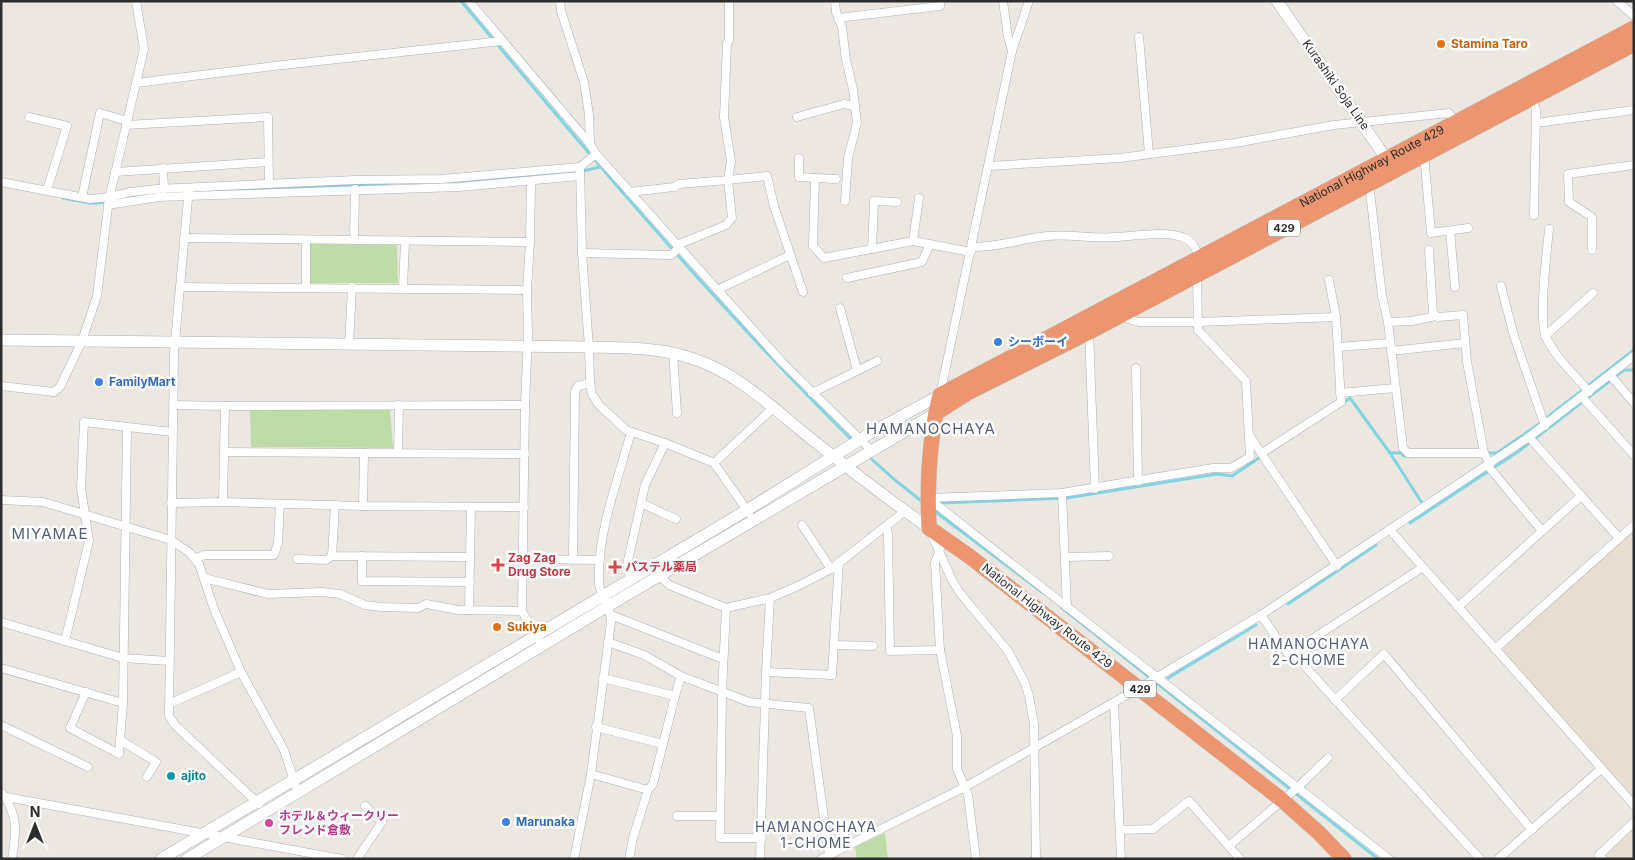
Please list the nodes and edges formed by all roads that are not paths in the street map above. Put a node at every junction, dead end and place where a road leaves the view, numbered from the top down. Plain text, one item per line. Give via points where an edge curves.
1 (136, 1) edge
2 (469, 1) edge
3 (560, 1) edge
4 (729, 1) edge
5 (834, 1) edge
6 (940, 1) edge
7 (1003, 1) edge
8 (1029, 1) edge
9 (1277, 1) edge
10 (1617, 1) edge
11 (1634, 16) edge
12 (838, 18) junction
13 (1634, 28) edge
14 (1139, 37) dead end
15 (501, 41) junction
16 (1634, 44) edge
17 (1012, 51) junction
18 (136, 83) junction
19 (1532, 98) junction
20 (855, 106) junction
21 (1634, 110) edge
22 (29, 117) dead end
23 (797, 117) dead end
24 (1362, 122) junction
25 (126, 123) junction
26 (1536, 123) junction
27 (1459, 129) junction
28 (590, 144) junction
29 (1149, 154) junction
30 (1424, 154) junction
31 (593, 156) junction
32 (799, 158) dead end
33 (268, 162) junction
34 (1390, 165) junction
35 (1634, 165) edge
36 (988, 166) junction
37 (163, 168) junction
38 (115, 172) junction
39 (580, 172) junction
40 (815, 178) junction
41 (836, 179) dead end
42 (728, 180) junction
43 (531, 181) junction
44 (1, 182) edge
45 (1369, 183) junction
46 (268, 184) junction
47 (164, 189) junction
48 (355, 189) junction
49 (48, 190) junction
50 (189, 192) junction
51 (630, 192) junction
52 (82, 197) junction
53 (918, 198) dead end
54 (109, 201) junction
55 (845, 201) dead end
56 (898, 202) dead end
57 (1534, 215) dead end
58 (1468, 228) dead end
59 (1549, 228) dead end
60 (1450, 231) junction
61 (184, 238) junction
62 (306, 240) junction
63 (354, 240) junction
64 (913, 240) junction
65 (405, 241) junction
66 (530, 242) junction
67 (930, 244) junction
68 (676, 249) junction
69 (872, 249) junction
70 (971, 249) junction
71 (1429, 250) dead end
72 (1592, 250) dead end
73 (582, 253) junction
74 (790, 255) junction
75 (1200, 257) junction
76 (1197, 274) junction
77 (847, 278) dead end
78 (1329, 280) dead end
79 (180, 286) junction
80 (1501, 286) dead end
81 (306, 287) junction
82 (352, 287) junction
83 (1455, 287) dead end
84 (403, 288) junction
85 (527, 290) junction
86 (717, 290) junction
87 (803, 292) dead end
88 (1593, 293) dead end
89 (840, 308) dead end
90 (1119, 316) junction
91 (1436, 316) junction
92 (1336, 317) junction
93 (1198, 322) junction
94 (1388, 322) junction
95 (1089, 332) junction
96 (1545, 336) junction
97 (1, 340) edge
98 (82, 341) junction
99 (175, 342) junction
100 (1465, 343) junction
101 (348, 344) junction
102 (527, 347) junction
103 (589, 347) junction
104 (1338, 347) junction
105 (1391, 347) junction
106 (673, 352) junction
107 (1634, 356) edge
108 (877, 361) dead end
109 (1622, 365) junction
110 (1634, 365) edge
111 (1136, 368) dead end
112 (857, 370) junction
113 (1612, 378) junction
114 (590, 383) junction
115 (1, 386) edge
116 (1395, 388) junction
117 (1587, 389) junction
118 (812, 393) junction
119 (1340, 393) junction
120 (940, 395) junction
121 (1584, 399) junction
122 (1634, 403) edge
123 (174, 405) junction
124 (399, 405) junction
125 (525, 405) junction
126 (225, 406) junction
127 (773, 408) junction
128 (936, 412) junction
129 (677, 413) dead end
130 (1545, 426) junction
131 (127, 427) junction
132 (172, 432) junction
133 (631, 432) junction
134 (1249, 434) junction
135 (1532, 439) junction
136 (857, 442) junction
137 (665, 443) junction
138 (224, 452) junction
139 (364, 453) junction
140 (868, 453) junction
141 (1484, 453) junction
142 (398, 454) junction
143 (525, 454) junction
144 (1263, 455) junction
145 (1634, 455) edge
146 (834, 457) junction
147 (714, 463) junction
148 (846, 466) junction
149 (1490, 467) junction
150 (1138, 481) junction
151 (1095, 489) junction
152 (1063, 496) junction
153 (1580, 496) junction
154 (1, 500) edge
155 (223, 502) junction
156 (171, 503) junction
157 (641, 503) junction
158 (928, 503) junction
159 (280, 504) junction
160 (335, 505) junction
161 (363, 506) junction
162 (471, 507) junction
163 (524, 507) junction
164 (905, 511) junction
165 (84, 514) junction
166 (750, 515) junction
167 (676, 519) dead end
168 (802, 525) dead end
169 (1634, 525) edge
170 (125, 526) junction
171 (887, 527) junction
172 (929, 528) junction
173 (1390, 530) junction
174 (1542, 531) junction
175 (1619, 538) junction
176 (171, 540) junction
177 (944, 547) junction
178 (332, 556) junction
179 (362, 556) junction
180 (1108, 556) dead end
181 (470, 557) junction
182 (1066, 557) junction
183 (195, 559) junction
184 (297, 559) dead end
185 (523, 559) junction
186 (573, 559) junction
187 (600, 560) junction
188 (839, 562) junction
189 (1337, 566) junction
190 (1423, 567) junction
191 (831, 568) junction
192 (660, 576) junction
193 (204, 578) junction
194 (630, 580) junction
195 (470, 582) junction
196 (770, 598) junction
197 (608, 606) junction
198 (1067, 607) junction
199 (1458, 607) junction
200 (726, 608) junction
201 (469, 610) junction
202 (522, 611) junction
203 (1261, 615) junction
204 (1, 622) edge
205 (65, 641) junction
206 (539, 641) junction
207 (608, 642) junction
208 (834, 644) junction
209 (873, 646) dead end
210 (1494, 649) junction
211 (940, 650) junction
212 (1292, 652) junction
213 (123, 658) junction
214 (723, 659) junction
215 (169, 661) junction
216 (1, 668) edge
217 (241, 672) junction
218 (766, 672) junction
219 (681, 676) junction
220 (603, 678) junction
221 (1151, 681) junction
222 (86, 692) junction
223 (722, 693) junction
224 (675, 696) junction
225 (1335, 700) junction
226 (123, 703) junction
227 (765, 703) junction
228 (1114, 703) junction
229 (169, 704) junction
230 (1, 725) edge
231 (596, 727) junction
232 (120, 740) junction
233 (663, 744) junction
234 (1034, 748) junction
235 (1328, 758) dead end
236 (88, 767) dead end
237 (1600, 769) junction
238 (591, 774) junction
239 (147, 776) dead end
240 (294, 780) junction
241 (965, 787) junction
242 (648, 790) junction
243 (298, 793) junction
244 (1291, 793) junction
245 (2, 795) edge
246 (256, 802) junction
247 (1634, 805) edge
248 (365, 806) dead end
249 (266, 812) junction
250 (677, 816) dead end
251 (720, 816) junction
252 (1634, 822) edge
253 (1120, 830) junction
254 (1532, 830) junction
255 (204, 834) junction
256 (224, 837) junction
257 (762, 838) junction
258 (1229, 846) junction
259 (829, 855) junction
260 (1599, 857) edge
261 (12, 859) edge
262 (161, 859) edge
263 (187, 859) edge
264 (342, 859) edge
265 (357, 859) edge
266 (574, 859) edge
267 (629, 859) edge
268 (760, 859) edge
269 (821, 859) edge
270 (976, 859) edge
271 (1036, 859) edge
272 (1121, 859) edge
273 (1240, 859) edge
274 (1344, 859) edge
275 (1389, 859) edge
276 (1480, 859) edge
277 (1498, 859) edge

1 - 18 street via 144,49
2 - 15 street
3 - 28 street via 584,82
4 - 42 street via 724,117 731,161
5 - 12 street
6 - 12 street via 940,6
7 - 17 street
8 - 17 street
9 - 24 street, Kurashiki Soja Line
10 - 11 street
12 - 20 street
13 - 27 highway, National Highway Route 429 / 429
14 - 29 street
15 - 18 street
15 - 28 street
16 - 19 highway, National Highway Route 429 / 429
17 - 36 street
18 - 25 street
19 - 26 street
19 - 27 highway, National Highway Route 429 / 429
20 - 23 street via 844,104
20 - 55 street via 857,123 849,146
21 - 26 street
22 - 49 street via 67,126
24 - 27 street via 1449,114
24 - 29 street
24 - 34 street, Kurashiki Soja Line
25 - 33 street via 268,117
25 - 38 street
25 - 52 street via 100,112
26 - 57 street
27 - 30 highway, National Highway Route 429 / 429
27 - 34 highway, National Highway Route 429 / 429
28 - 31 street
29 - 36 street
30 - 34 highway, National Highway Route 429 / 429
30 - 60 street via 1431,233
31 - 39 street
31 - 51 street
32 - 40 street via 799,177
33 - 37 street
33 - 46 street
34 - 45 highway, National Highway Route 429 / 429
34 - 75 highway, National Highway Route 429 / 429
35 - 72 street via 1568,174 1569,202 1592,217
36 - 70 street
37 - 38 street
37 - 47 street
38 - 54 street
39 - 43 street
39 - 46 street
39 - 73 street
40 - 41 street
40 - 69 street via 813,246 824,258
42 - 51 street
42 - 68 street via 732,218 726,225
42 - 74 street via 767,176
43 - 48 street via 459,187
43 - 66 street
44 - 49 street
45 - 76 highway, National Highway Route 429 / 429
45 - 94 street
46 - 50 street
47 - 50 street
47 - 54 street via 132,192
48 - 50 street
48 - 63 street
49 - 52 street
50 - 54 street
50 - 61 street
51 - 68 street
52 - 54 street
53 - 64 street
54 - 98 street via 100,281
56 - 69 street via 874,201
58 - 60 street
59 - 96 street via 1543,314
60 - 83 street
61 - 62 street
61 - 79 street
62 - 63 street
62 - 81 street
63 - 65 street
64 - 67 street
64 - 69 street
65 - 66 street
65 - 84 street
66 - 85 street
67 - 70 street
67 - 77 street via 922,262
68 - 73 street
68 - 86 street
70 - 75 street via 1048,236 1114,238 1152,234 1186,238
70 - 120 street
71 - 91 street via 1433,314
73 - 103 street
74 - 86 street
74 - 87 street
75 - 76 street
75 - 120 highway, National Highway Route 429 / 429
76 - 90 highway, National Highway Route 429 / 429
76 - 93 street
78 - 92 street
79 - 81 street
79 - 99 street
80 - 130 street via 1514,336
81 - 82 street
82 - 84 street
82 - 101 street
84 - 85 street
85 - 102 street
86 - 118 street
88 - 96 street
89 - 112 street
90 - 93 street via 1139,322
90 - 95 highway, National Highway Route 429 / 429
91 - 94 street
91 - 100 street via 1463,314
92 - 93 street
92 - 104 street
93 - 134 street via 1198,330 1246,381
94 - 105 street
95 - 128 highway, National Highway Route 429 / 429
95 - 151 street
96 - 117 street
97 - 98 street
98 - 99 street
98 - 115 street via 60,387 54,392
99 - 101 street
99 - 123 street
100 - 105 street
100 - 141 street
101 - 102 street
102 - 103 street
102 - 125 street
103 - 106 street via 648,348
103 - 114 street
104 - 105 street
104 - 119 street
105 - 116 street
106 - 127 street via 720,370
106 - 129 street
107 - 109 street
108 - 112 street
109 - 110 street
109 - 113 street
111 - 150 street
112 - 118 street
113 - 117 street
113 - 122 street
114 - 133 street via 599,405
114 - 186 street via 578,386 575,391
116 - 119 street
116 - 141 street via 1404,448 1408,454
117 - 121 street
118 - 136 street
119 - 144 street via 1341,402
120 - 128 highway
120 - 136 street
121 - 130 street
121 - 145 street
123 - 126 street
123 - 132 street
124 - 125 street
124 - 126 street
124 - 142 street
125 - 143 street
126 - 138 street
127 - 146 street
127 - 147 street
128 - 140 street
128 - 158 highway
130 - 135 street
131 - 132 street
131 - 165 street via 84,422 81,488
131 - 170 street
132 - 156 street
133 - 137 street
133 - 187 street via 602,540
134 - 144 street
134 - 150 street via 1250,457 1231,468
135 - 149 street
135 - 153 street
136 - 140 street
136 - 146 street
137 - 147 street
137 - 157 street via 645,485
138 - 139 street
138 - 155 street
139 - 142 street
139 - 161 street
140 - 148 street
141 - 149 street
142 - 143 street
143 - 163 street
144 - 189 street
146 - 148 street
146 - 166 street
147 - 166 street
148 - 164 street
148 - 166 street
149 - 173 street
149 - 174 street
150 - 151 street
151 - 152 street
152 - 158 street
152 - 182 street
153 - 174 street
153 - 175 street
154 - 165 street via 43,502
155 - 156 street
155 - 159 street
156 - 176 street
157 - 167 street
157 - 194 street via 627,565
158 - 172 highway
158 - 198 street
159 - 160 street
159 - 183 street via 278,543 274,555 204,555
160 - 161 street
160 - 178 street
161 - 162 street
162 - 163 street
162 - 181 street
163 - 185 street
164 - 171 street
164 - 172 street
165 - 170 street
165 - 205 street via 89,541
166 - 192 street
166 - 194 street
168 - 191 street
169 - 175 street
170 - 176 street
170 - 213 street
171 - 188 street
171 - 211 street via 890,652
172 - 177 highway, National Highway Route 429 / 429
173 - 189 street
173 - 190 street
174 - 199 street
175 - 210 street
176 - 183 street
176 - 215 street
177 - 211 street via 935,563
177 - 221 highway, National Highway Route 429 / 429
177 - 234 street via 947,571 960,593 1008,651 1025,683 1034,724
178 - 179 street
178 - 184 street via 326,560
179 - 181 street
179 - 195 street via 362,582
180 - 182 street
181 - 195 street
182 - 198 street
183 - 193 street
185 - 186 street
185 - 202 street
186 - 187 street
187 - 197 street via 598,584
188 - 191 street
188 - 208 street
189 - 203 street
190 - 199 street
190 - 212 street
191 - 196 street
192 - 197 street
192 - 200 street via 669,585
193 - 201 street via 268,594 322,592 381,607 418,608 426,604
193 - 217 street
194 - 197 street
195 - 201 street
196 - 200 street
196 - 218 street
197 - 206 street
197 - 207 street
197 - 214 street
198 - 221 street
199 - 210 street
200 - 214 street
201 - 202 street
202 - 206 street
203 - 212 street via 1288,654
203 - 221 street
204 - 205 street
205 - 213 street
206 - 240 street
206 - 243 street
207 - 219 street via 644,655
207 - 220 street
208 - 209 street
208 - 218 street via 832,675
210 - 237 street
211 - 241 street via 957,736 958,769
212 - 225 street
213 - 215 street
213 - 226 street
214 - 223 street
215 - 229 street
216 - 222 street
217 - 229 street
217 - 240 street via 284,750
218 - 227 street
219 - 223 street
219 - 224 street
220 - 224 street
220 - 231 street
221 - 228 street
221 - 244 highway, National Highway Route 429 / 429
221 - 244 street
222 - 226 street
222 - 232 street via 70,728 119,754
223 - 227 street via 749,702
223 - 251 street
224 - 233 street
225 - 254 street via 1384,654
225 - 276 street
226 - 232 street
227 - 257 street
227 - 259 street via 809,708
228 - 234 street
228 - 253 street
229 - 246 street via 169,716 175,725
230 - 236 street
231 - 233 street
231 - 238 street
232 - 239 street via 156,762
233 - 242 street via 653,784
234 - 241 street
234 - 271 street
235 - 244 street
237 - 247 street
237 - 254 street
238 - 242 street
238 - 266 street
240 - 243 street
240 - 246 street
241 - 259 street
241 - 270 street
242 - 267 street
243 - 249 street
244 - 258 street
244 - 274 highway, National Highway Route 429 / 429 via 1318,833
244 - 275 street
245 - 255 street
245 - 261 street via 14,813 16,836
246 - 249 street
246 - 255 street
248 - 265 street via 382,822
249 - 256 street
250 - 251 street
251 - 257 street via 720,838
252 - 260 street
253 - 258 street via 1153,829 1189,801
253 - 272 street
254 - 277 street
255 - 256 street
255 - 262 street
256 - 263 street
256 - 264 street
257 - 268 street
258 - 273 street
259 - 269 street

